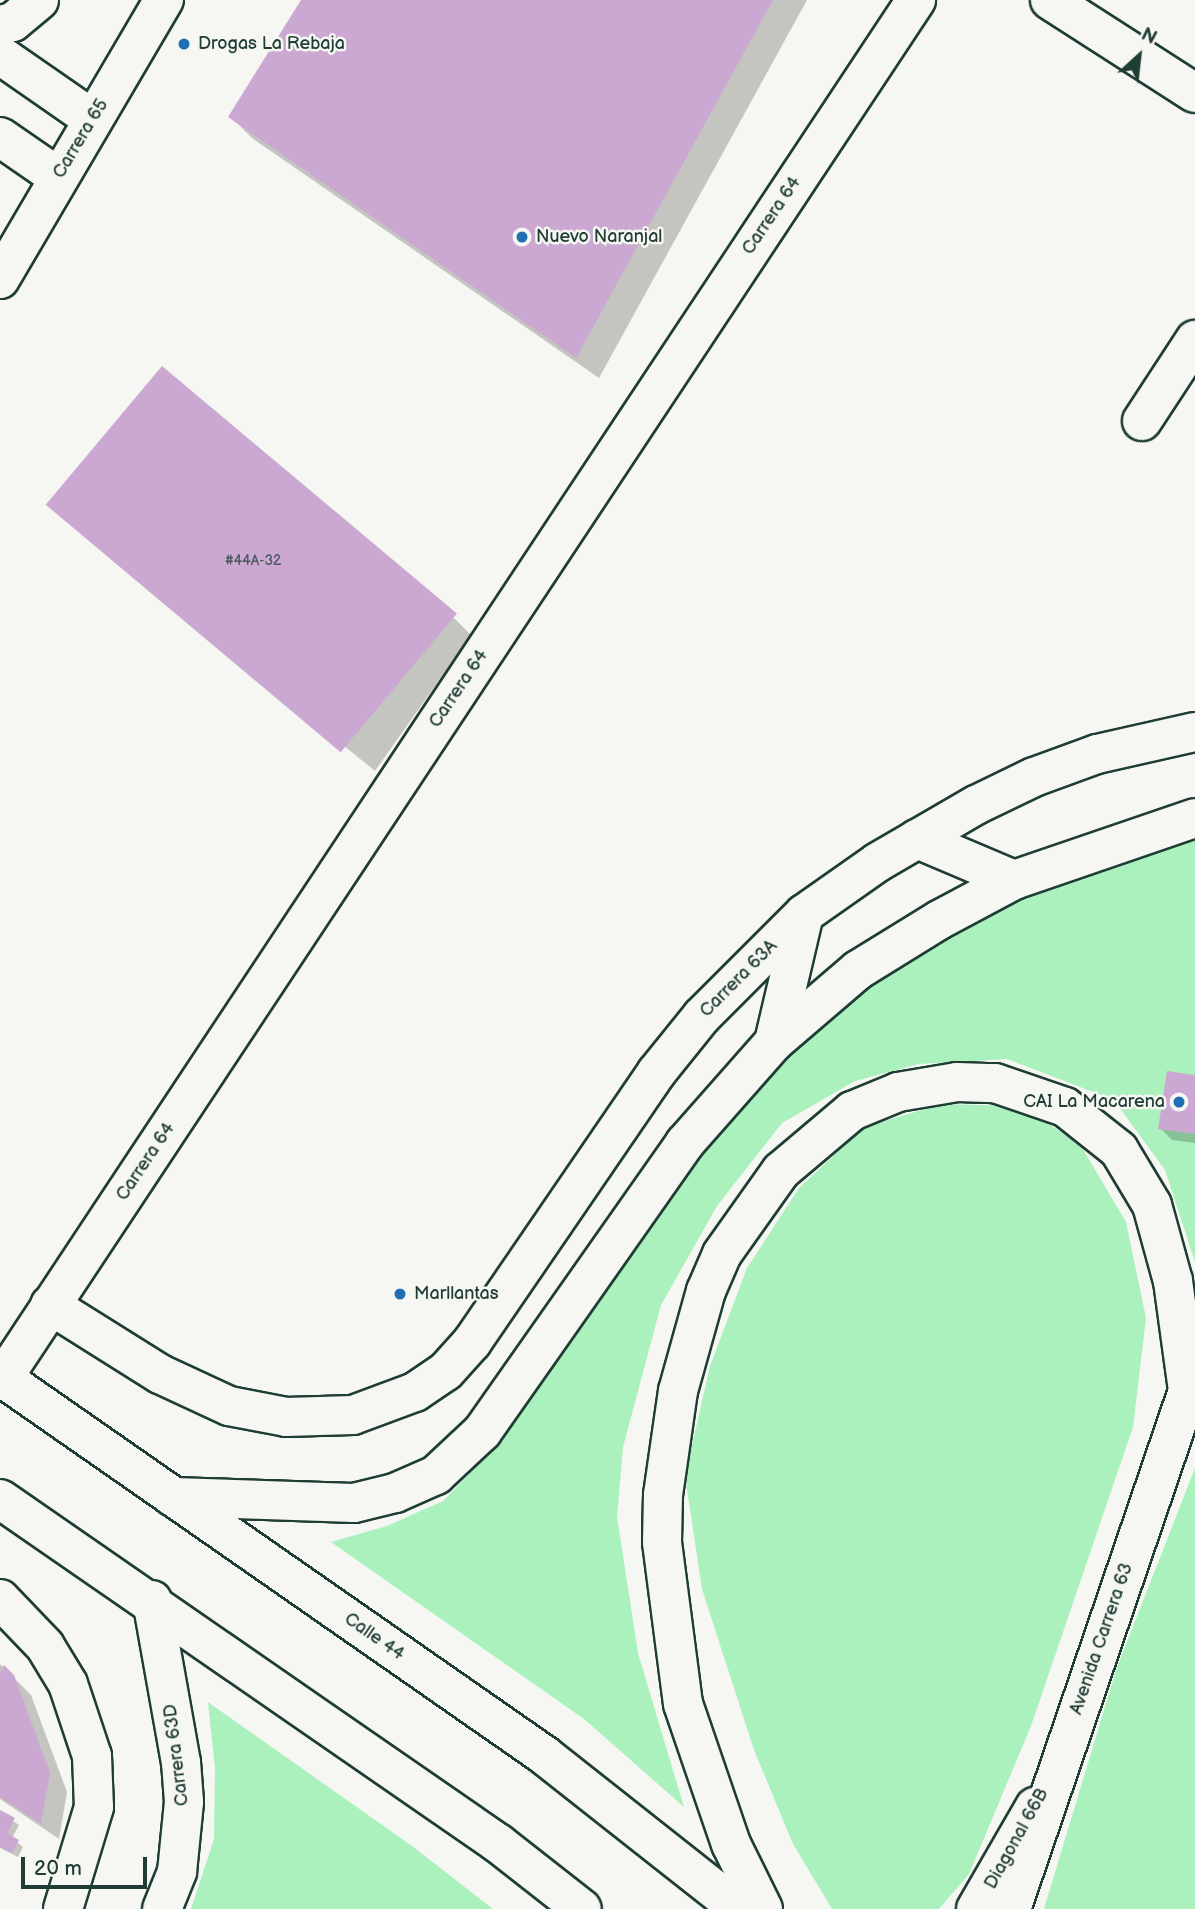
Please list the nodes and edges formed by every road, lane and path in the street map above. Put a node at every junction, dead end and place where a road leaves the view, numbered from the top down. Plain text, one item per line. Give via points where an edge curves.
1 (39, 0) edge
2 (164, 0) edge
3 (916, 0) edge
4 (1050, 0) edge
5 (0, 25) edge
6 (0, 55) edge
7 (1195, 93) edge
8 (92, 120) junction
9 (0, 137) edge
10 (58, 177) junction
11 (0, 279) edge
12 (1195, 340) edge
13 (1142, 421) dead end
14 (1195, 732) edge
15 (1195, 818) edge
16 (917, 839) junction
17 (1014, 880) junction
18 (804, 914) junction
19 (774, 1042) junction
20 (50, 1305) junction
21 (1, 1377) edge
22 (1192, 1381) edge
23 (173, 1497) junction
24 (0, 1499) edge
25 (0, 1599) edge
26 (152, 1600) junction
27 (1057, 1768) junction
28 (63, 1909) edge
29 (162, 1909) edge
30 (582, 1909) edge
31 (738, 1909) edge
32 (763, 1909) edge
33 (976, 1909) edge
34 (1011, 1909) edge

1 - 5 main road via 13,22
2 - 8 main road, Carrera 65
3 - 20 main road, Carrera 64
4 - 7 main road
6 - 8 main road
8 - 10 main road, Carrera 65
9 - 10 main road
10 - 11 main road, Carrera 65
12 - 13 main road
14 - 16 main road, Carrera 63A via 1097,754 1034,777
15 - 17 main road
16 - 17 main road
16 - 18 main road, Carrera 63A
17 - 19 main road via 939,919 858,970
18 - 19 main road
18 - 20 main road, Carrera 63A via 702,1016 656,1073 472,1342 446,1371 415,1392 353,1415 286,1417 229,1406 160,1374
19 - 23 main road via 685,1143 482,1432 436,1475 354,1503
20 - 21 main road, Carrera 64
21 - 23 main road, Calle 44
22 - 27 main road, Avenida Carrera 63
22 - 32 main road via 1173,1281 1152,1205 1119,1150 1065,1107 995,1083 957,1082 898,1091 852,1111 781,1171 722,1254 706,1292 678,1391 663,1495 662,1542 683,1704 731,1844
23 - 31 main road, Calle 44 via 544,1755
24 - 26 main road
25 - 28 main road via 45,1646 81,1714 92,1756 94,1807
26 - 29 main road, Carrera 63D via 184,1802 181,1849
26 - 30 main road via 499,1844
27 - 33 main road, Diagonal 66B
27 - 34 main road, Avenida Carrera 63

